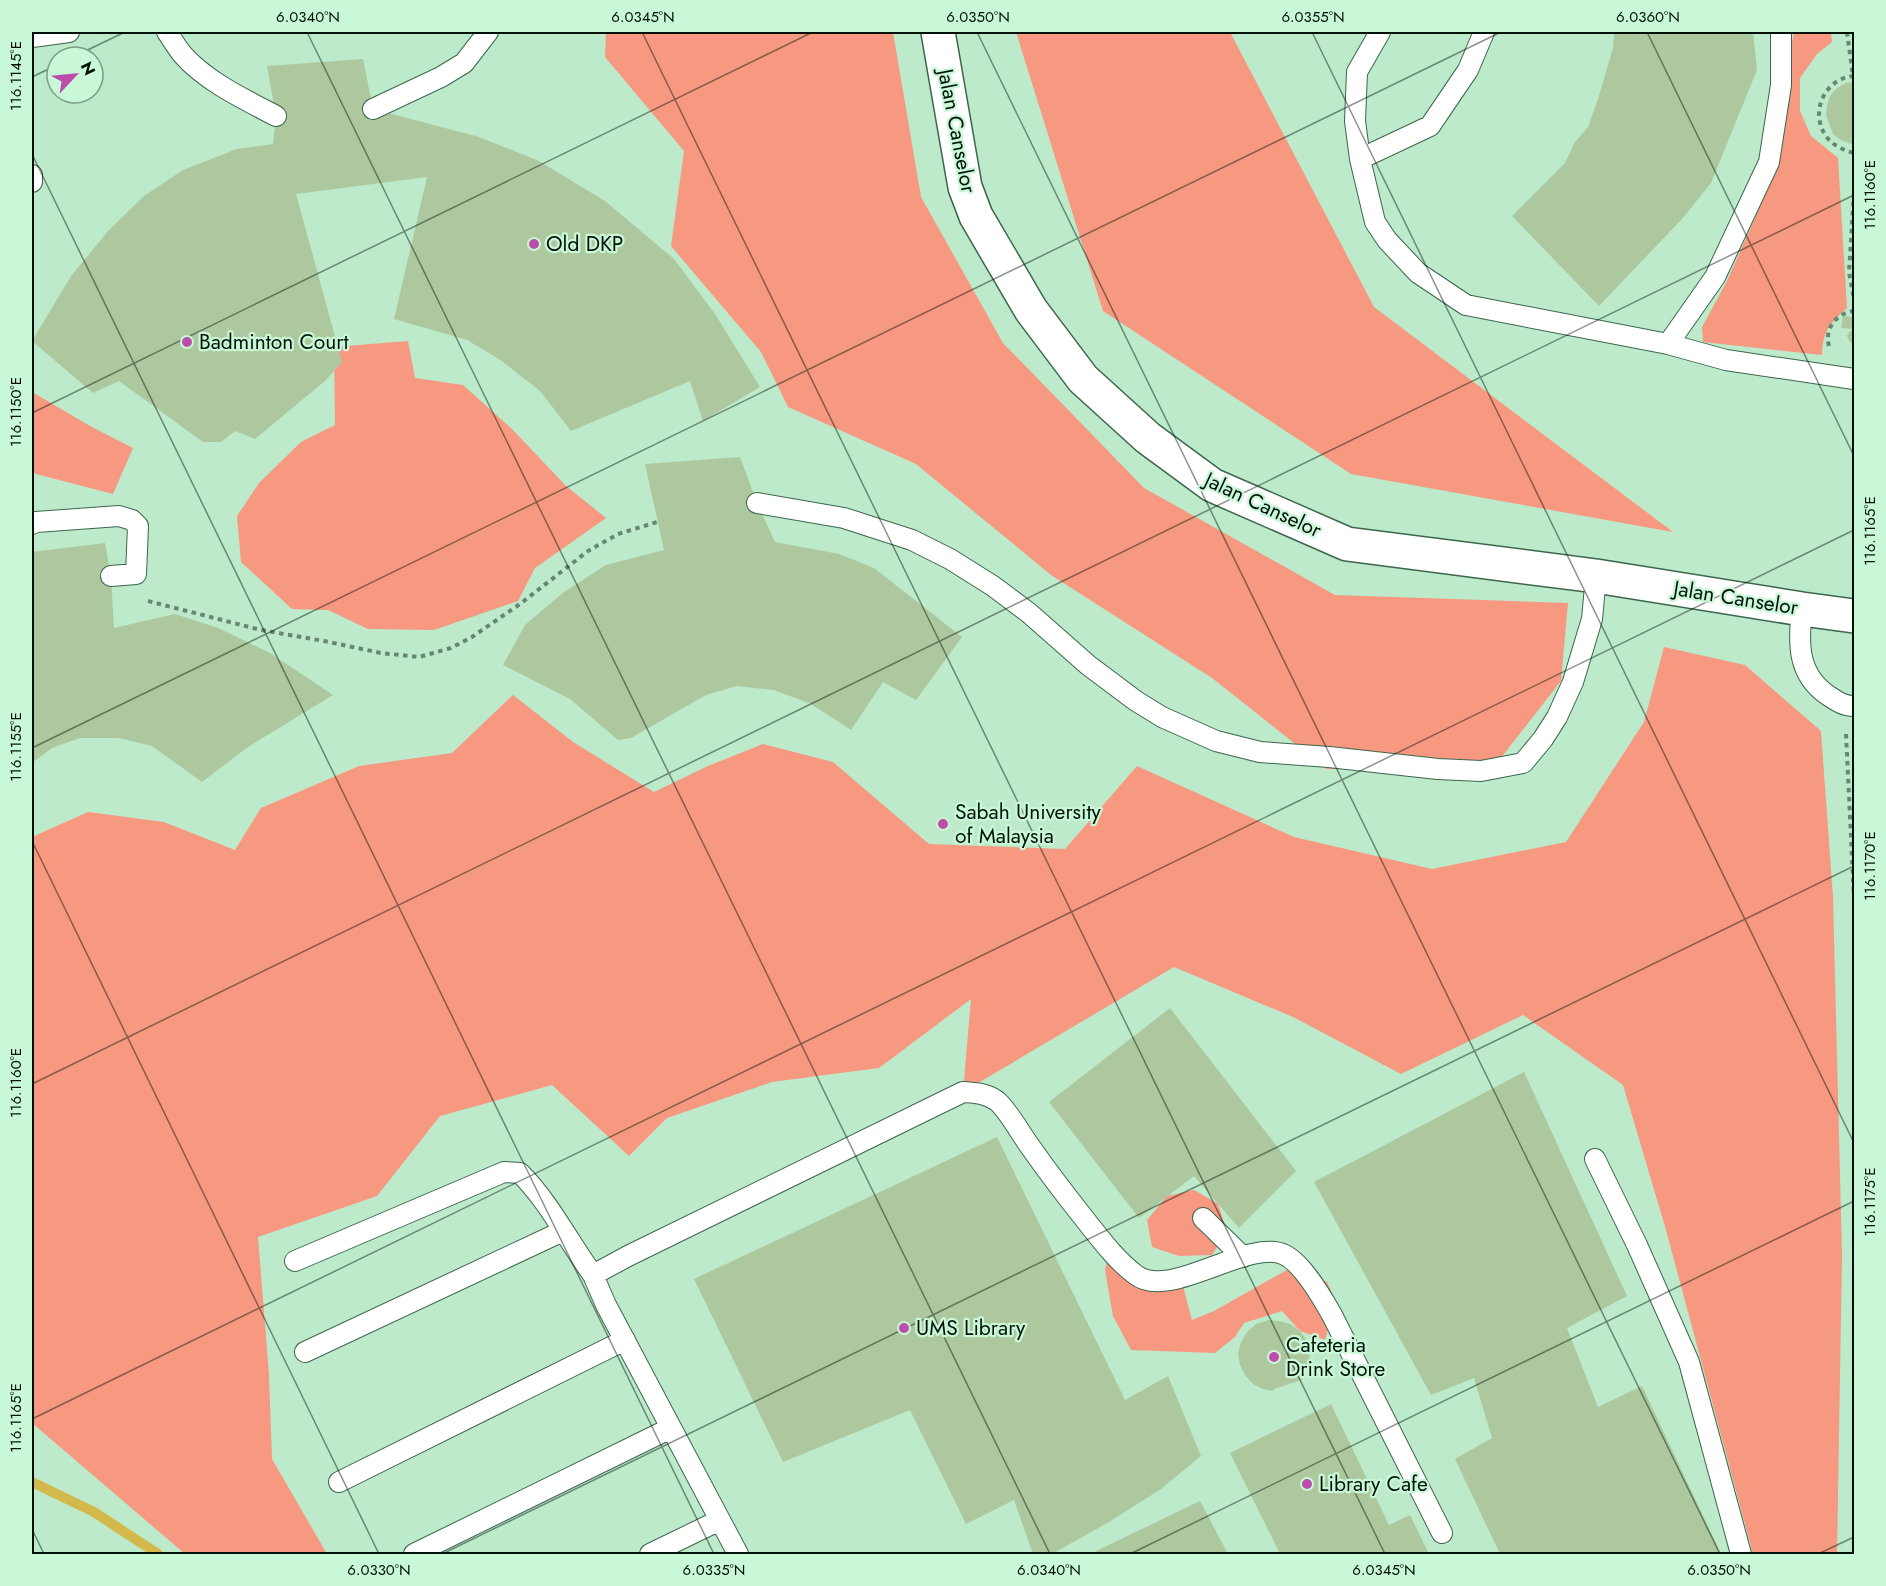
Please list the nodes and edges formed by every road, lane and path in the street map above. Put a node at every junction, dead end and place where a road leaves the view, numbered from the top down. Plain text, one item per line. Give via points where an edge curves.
1 (69, 32) edge
2 (167, 32) edge
3 (488, 32) edge
4 (938, 32) edge
5 (1380, 32) edge
6 (1484, 32) edge
7 (1781, 32) edge
8 (1847, 32) edge
9 (32, 37) edge
10 (1854, 76) edge
11 (373, 109) dead end
12 (276, 116) dead end
13 (1854, 153) edge
14 (1360, 159) junction
15 (1854, 193) edge
16 (1854, 299) edge
17 (1854, 311) edge
18 (1668, 344) junction
19 (1829, 350) dead end
20 (1854, 380) edge
21 (757, 503) dead end
22 (657, 522) dead end
23 (32, 524) edge
24 (136, 574) junction
25 (111, 576) dead end
26 (1596, 576) junction
27 (1802, 609) junction
28 (1854, 616) edge
29 (1849, 706) edge
30 (1854, 898) edge
31 (1595, 1159) dead end
32 (1203, 1218) dead end
33 (563, 1231) junction
34 (1243, 1257) junction
35 (295, 1261) dead end
36 (593, 1275) junction
37 (625, 1340) junction
38 (305, 1352) dead end
39 (671, 1428) junction
40 (339, 1482) dead end
41 (720, 1520) junction
42 (1442, 1533) dead end
43 (414, 1554) edge
44 (650, 1554) edge
45 (738, 1554) edge
46 (1741, 1554) edge

1 - 9 lane
2 - 12 lane via 204,73
3 - 11 lane via 464,63
4 - 26 street, Jalan Canselor via 965,187 976,216 1031,310 1083,379 1148,438 1212,485 1347,544
5 - 14 lane via 1357,72 1355,121
6 - 14 lane via 1468,70 1431,126
7 - 18 lane via 1782,85 1769,162 1715,276
8 - 10 path
10 - 13 path via 1835,82 1827,90 1819,112 1826,136
14 - 18 lane via 1375,222 1387,240 1418,273 1466,305
15 - 16 path via 1849,272
17 - 19 path via 1840,316 1831,325 1827,333
18 - 20 lane via 1726,360
21 - 26 lane via 844,518 912,540 950,559 1029,613 1136,701 1216,741 1260,752 1438,769 1481,771 1523,764 1557,717 1573,682 1592,619
22 - 24 path via 618,534 588,550 472,637 419,657 261,630 143,600
23 - 24 lane via 119,516 132,520 138,526
24 - 25 lane
26 - 27 street, Jalan Canselor
27 - 28 street, Jalan Canselor
27 - 29 lane via 1802,664 1820,690
29 - 30 path
31 - 46 lane via 1689,1362
32 - 34 lane
33 - 35 lane via 529,1182 520,1173 504,1172
33 - 36 lane
33 - 38 lane
34 - 36 lane via 1158,1282 1138,1277 1110,1251 1054,1181 998,1102 983,1093 963,1092
34 - 42 lane via 1274,1251 1287,1256 1313,1283
36 - 37 lane
37 - 39 lane
37 - 40 lane
39 - 41 lane
39 - 43 lane
41 - 44 lane
41 - 45 lane

